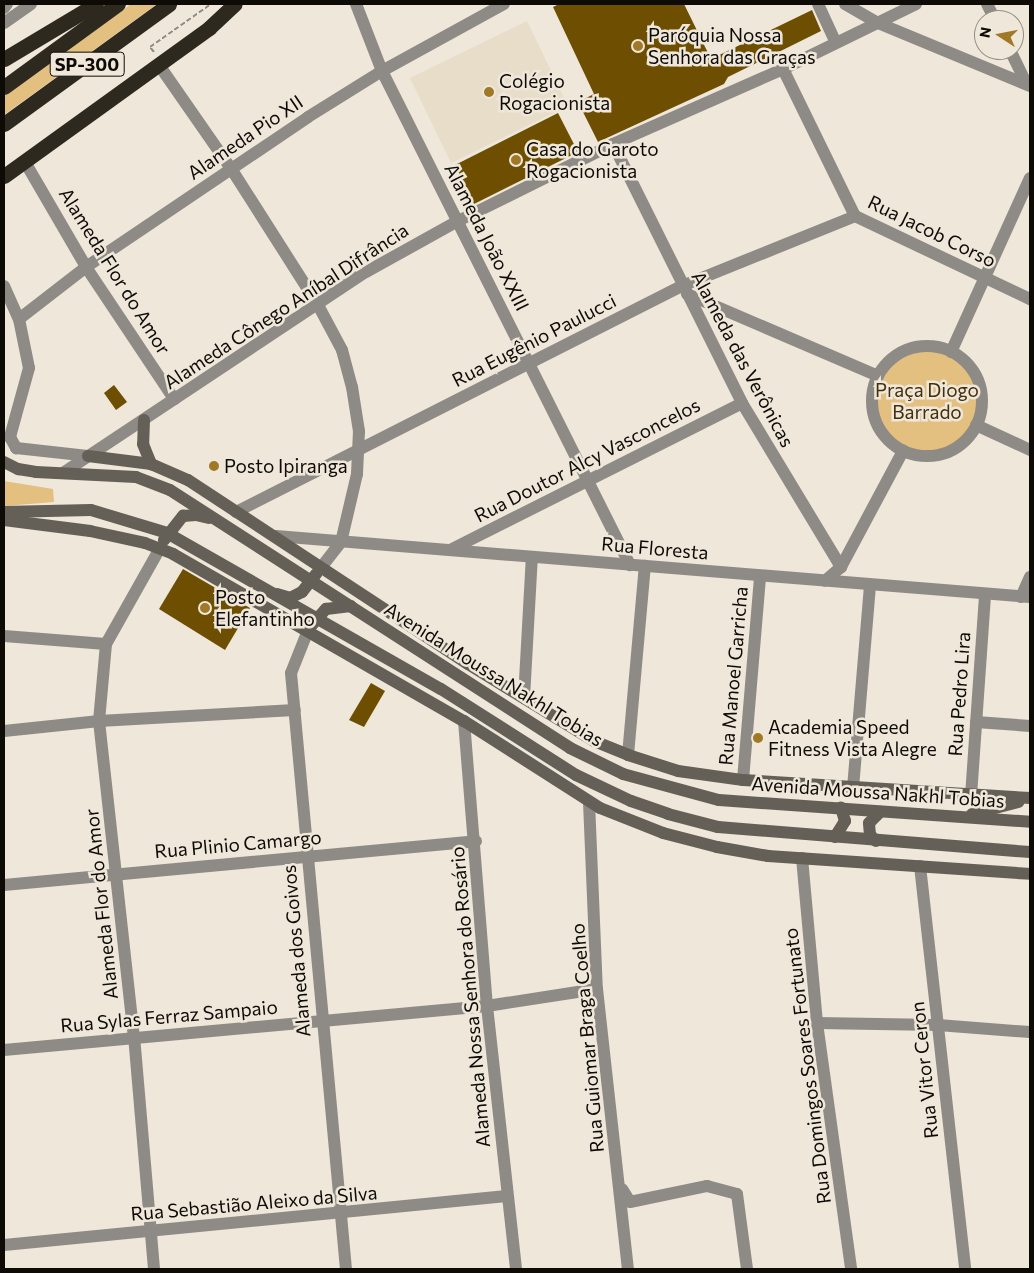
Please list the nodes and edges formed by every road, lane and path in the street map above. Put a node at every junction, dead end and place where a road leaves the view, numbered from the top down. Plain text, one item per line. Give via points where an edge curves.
1 (7, 4) edge
2 (31, 4) edge
3 (96, 4) edge
4 (118, 4) edge
5 (170, 4) edge
6 (211, 4) edge
7 (235, 4) edge
8 (242, 4) edge
9 (356, 4) edge
10 (504, 4) edge
11 (818, 4) edge
12 (845, 4) edge
13 (916, 4) edge
14 (4, 8) edge
15 (220, 19) junction
16 (4, 23) edge
17 (878, 23) junction
18 (184, 29) dead end
19 (176, 35) dead end
20 (835, 41) junction
21 (161, 46) dead end
22 (4, 59) edge
23 (1015, 60) edge
24 (159, 65) junction
25 (783, 70) junction
26 (382, 71) junction
27 (1028, 84) edge
28 (4, 87) edge
29 (4, 124) edge
30 (613, 144) junction
31 (25, 162) junction
32 (232, 170) junction
33 (4, 176) edge
34 (1030, 178) edge
35 (854, 216) junction
36 (458, 221) junction
37 (86, 267) junction
38 (984, 278) junction
39 (4, 286) edge
40 (684, 290) junction
41 (1030, 299) edge
42 (318, 305) junction
43 (18, 319) junction
44 (951, 352) junction
45 (529, 363) junction
46 (878, 376) junction
47 (174, 400) junction
48 (742, 402) junction
49 (144, 420) junction
50 (976, 426) junction
51 (358, 450) junction
52 (1030, 450) edge
53 (903, 451) junction
54 (88, 456) junction
55 (4, 462) edge
56 (151, 464) junction
57 (63, 472) junction
58 (176, 474) junction
59 (588, 480) junction
60 (170, 490) junction
61 (4, 512) edge
62 (236, 512) junction
63 (4, 520) edge
64 (219, 521) junction
65 (167, 533) junction
66 (272, 533) junction
67 (341, 542) junction
68 (257, 546) junction
69 (160, 548) junction
70 (448, 551) junction
71 (173, 554) junction
72 (208, 554) junction
73 (532, 557) junction
74 (630, 565) junction
75 (645, 566) junction
76 (841, 567) junction
77 (321, 568) junction
78 (760, 576) junction
79 (1030, 577) edge
80 (312, 581) junction
81 (825, 581) junction
82 (870, 584) junction
83 (267, 592) junction
84 (986, 594) junction
85 (1026, 597) edge
86 (351, 606) junction
87 (315, 620) junction
88 (307, 633) junction
89 (4, 636) edge
90 (106, 644) junction
91 (365, 647) junction
92 (425, 654) junction
93 (468, 664) junction
94 (378, 670) junction
95 (524, 698) junction
96 (295, 710) junction
97 (545, 712) junction
98 (99, 720) junction
99 (464, 721) junction
100 (976, 722) junction
101 (1030, 726) edge
102 (4, 732) edge
103 (570, 748) junction
104 (628, 755) junction
105 (528, 765) junction
106 (576, 775) junction
107 (742, 780) junction
108 (853, 788) junction
109 (971, 796) junction
110 (1030, 799) edge
111 (590, 802) junction
112 (841, 808) junction
113 (880, 812) junction
114 (961, 816) junction
115 (1030, 822) edge
116 (835, 837) junction
117 (476, 841) junction
118 (876, 841) junction
119 (1030, 852) edge
120 (306, 858) junction
121 (802, 858) junction
122 (920, 866) junction
123 (117, 873) junction
124 (1030, 874) edge
125 (4, 885) edge
126 (597, 989) junction
127 (487, 1006) junction
128 (321, 1021) junction
129 (817, 1023) junction
130 (938, 1025) junction
131 (1030, 1032) edge
132 (134, 1038) junction
133 (4, 1050) edge
134 (619, 1185) junction
135 (507, 1196) junction
136 (340, 1214) junction
137 (150, 1231) junction
138 (4, 1245) edge
139 (154, 1269) edge
140 (346, 1269) edge
141 (516, 1269) edge
142 (628, 1269) edge
143 (747, 1269) edge
144 (851, 1269) edge
145 (965, 1269) edge

1 - 14 street
2 - 16 street
3 - 22 highway
4 - 28 highway, SP-300
5 - 29 highway, SP-300
6 - 21 path via 150,47 154,52
7 - 15 highway
8 - 15 street
9 - 26 street, Alameda João XXIII
10 - 26 street, Alameda Pio XII
11 - 20 street
12 - 17 street
13 - 17 street, Alameda Cônego Aníbal Difrância
15 - 24 highway
17 - 20 street, Alameda Cônego Aníbal Difrância
17 - 27 street
18 - 19 path
20 - 25 street, Alameda Cônego Aníbal Difrância
23 - 27 street
24 - 31 highway
24 - 32 street
25 - 30 street, Alameda Cônego Aníbal Difrância
25 - 35 street, Rua Jacob Corso
26 - 32 street, Alameda Pio XII
26 - 36 street, Alameda João XXIII
30 - 36 street, Alameda Cônego Aníbal Difrância
30 - 40 street, Alameda das Verônicas
31 - 33 highway
31 - 37 street, Alameda Flor do Amor
32 - 37 street, Alameda Pio XII
32 - 42 street
34 - 38 street
35 - 38 street, Rua Jacob Corso
35 - 40 street, Rua Eugênio Paulucci
36 - 42 street, Alameda Cônego Aníbal Difrância via 366,272
36 - 45 street, Alameda João XXIII
37 - 43 street, Alameda Pio XII
37 - 47 street, Alameda Flor do Amor
38 - 41 street, Rua Jacob Corso
38 - 44 street
39 - 43 street
40 - 45 street, Rua Eugênio Paulucci
40 - 46 street
40 - 48 street, Alameda das Verônicas
42 - 47 street, Alameda Cônego Aníbal Difrância
42 - 51 street via 342,350 352,387 359,431
43 - 54 street via 29,368 10,437 16,448
44 - 46 street via 935,346 910,349 888,362
44 - 50 street via 976,375 981,409
45 - 51 street, Rua Eugênio Paulucci
45 - 59 street, Alameda João XXIII
46 - 53 street via 872,393 872,411 888,441
47 - 49 street, Alameda Cônego Aníbal Difrância
48 - 59 street, Rua Doutor Alcy Vasconcelos
48 - 76 street, Alameda das Verônicas
49 - 54 street, Alameda Cônego Aníbal Difrância
49 - 56 main road via 143,444
50 - 52 street
50 - 53 street via 959,445 936,456 919,456
51 - 62 street, Rua Eugênio Paulucci
51 - 67 street via 357,474
53 - 76 street
54 - 56 main road
54 - 57 street, Alameda Cônego Aníbal Difrância
55 - 57 main road, Avenida Moussa Nakhl Tobias via 27,471
56 - 58 main road
57 - 60 main road, Avenida Moussa Nakhl Tobias via 136,477
58 - 60 main road
58 - 62 main road
59 - 70 street, Rua Doutor Alcy Vasconcelos
59 - 74 street, Alameda João XXIII
60 - 64 main road, Avenida Moussa Nakhl Tobias
61 - 65 main road via 91,510
62 - 66 main road
63 - 69 main road via 90,531
64 - 65 main road via 196,515 183,516
64 - 68 main road, Avenida Moussa Nakhl Tobias
65 - 69 main road
65 - 72 main road
66 - 67 street, Rua Floresta
66 - 68 main road
66 - 77 main road
67 - 70 street, Rua Floresta
67 - 77 street
68 - 80 main road, Avenida Moussa Nakhl Tobias
69 - 71 main road
69 - 90 street, Alameda Flor do Amor
70 - 73 street, Rua Floresta
71 - 72 main road
71 - 88 main road
72 - 83 main road
73 - 74 street, Rua Floresta
73 - 95 street
74 - 75 street, Rua Floresta
75 - 78 street, Rua Floresta
75 - 104 street
76 - 81 street
77 - 80 main road
77 - 93 main road
78 - 81 street, Rua Floresta
78 - 107 street, Rua Manoel Garricha
79 - 85 street
80 - 83 main road via 302,592 290,598
80 - 86 main road, Avenida Moussa Nakhl Tobias
81 - 82 street, Rua Floresta
82 - 84 street, Rua Floresta
82 - 108 street
83 - 87 main road
84 - 85 street, Rua Floresta
84 - 100 street, Rua Pedro Lira
86 - 87 main road via 326,609
86 - 92 main road, Avenida Moussa Nakhl Tobias
87 - 88 main road
87 - 91 main road
88 - 94 main road
88 - 96 street, Alameda dos Goivos via 291,673
89 - 90 street
90 - 98 street, Alameda Flor do Amor
91 - 94 main road
91 - 106 main road via 441,689
92 - 93 main road
92 - 103 main road, Avenida Moussa Nakhl Tobias
93 - 95 main road
94 - 99 main road
95 - 97 main road
96 - 98 street
96 - 120 street, Alameda dos Goivos
97 - 103 main road
97 - 104 main road via 594,741
98 - 102 street
98 - 123 street, Alameda Flor do Amor
99 - 105 main road
99 - 117 street, Alameda Nossa Senhora do Rosário
100 - 101 street
100 - 109 street, Rua Pedro Lira
103 - 112 main road, Avenida Moussa Nakhl Tobias via 623,774 719,800
104 - 107 main road via 678,771
105 - 106 main road
105 - 111 main road
106 - 116 main road via 630,801 718,826
107 - 108 main road
108 - 109 main road
109 - 110 main road
110 - 114 main road
111 - 121 main road via 663,833 717,848
111 - 126 street, Rua Guiomar Braga Coelho
112 - 113 main road, Avenida Moussa Nakhl Tobias
112 - 116 main road via 845,821
113 - 114 main road, Avenida Moussa Nakhl Tobias
113 - 118 main road via 869,823 870,835
114 - 115 main road, Avenida Moussa Nakhl Tobias
116 - 118 main road
117 - 120 street, Rua Plinio Camargo
117 - 127 street, Alameda Nossa Senhora do Rosário
118 - 119 main road
120 - 123 street, Rua Plinio Camargo
120 - 128 street, Alameda dos Goivos
121 - 122 main road
121 - 129 street, Rua Domingos Soares Fortunato
122 - 124 main road
122 - 130 street, Rua Vitor Ceron
123 - 125 street, Rua Plinio Camargo
123 - 132 street, Alameda Flor do Amor
126 - 127 street, Rua Sylas Ferraz Sampaio
126 - 134 street, Rua Guiomar Braga Coelho
127 - 128 street, Rua Sylas Ferraz Sampaio
127 - 135 street, Alameda Nossa Senhora do Rosário
128 - 132 street, Rua Sylas Ferraz Sampaio
128 - 136 street, Alameda dos Goivos
129 - 130 street
129 - 144 street, Rua Domingos Soares Fortunato
130 - 131 street
130 - 145 street, Rua Vitor Ceron
132 - 133 street, Rua Sylas Ferraz Sampaio
132 - 137 street, Alameda Flor do Amor
134 - 142 street, Rua Guiomar Braga Coelho
134 - 143 street via 630,1202 707,1186 738,1194
135 - 136 street, Rua Sebastião Aleixo da Silva
135 - 141 street, Alameda Nossa Senhora do Rosário
136 - 137 street, Rua Sebastião Aleixo da Silva
136 - 140 street, Alameda dos Goivos
137 - 138 street, Rua Sebastião Aleixo da Silva
137 - 139 street, Alameda Flor do Amor

